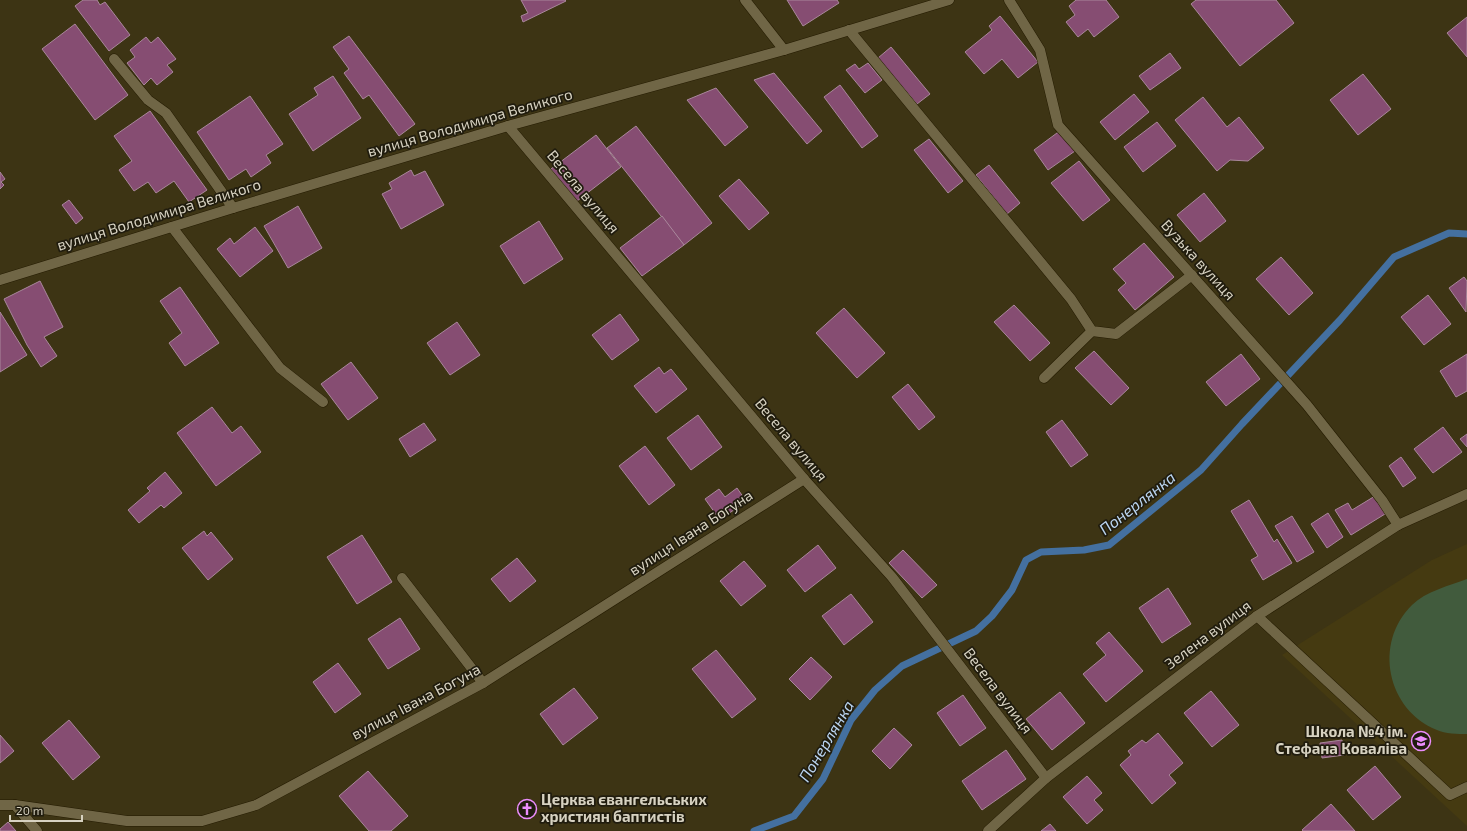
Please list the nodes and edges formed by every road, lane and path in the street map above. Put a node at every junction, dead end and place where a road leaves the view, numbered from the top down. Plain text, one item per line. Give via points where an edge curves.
1 (745, 0) edge
2 (949, 0) edge
3 (1008, 0) edge
4 (849, 30) junction
5 (784, 50) junction
6 (114, 59) dead end
7 (508, 126) junction
8 (233, 208) junction
9 (172, 226) junction
10 (1192, 275) junction
11 (0, 280) edge
12 (1092, 332) junction
13 (1044, 378) dead end
14 (324, 402) dead end
15 (804, 479) junction
16 (1467, 494) edge
17 (1398, 525) junction
18 (402, 578) dead end
19 (1257, 616) junction
20 (483, 683) junction
21 (1046, 778) junction
22 (1467, 787) edge
23 (0, 805) edge
24 (15, 805) junction
25 (37, 831) edge
26 (988, 831) edge

1 - 5 street
2 - 4 street, вулиця Володимира Великого
3 - 10 street, Вузька вулиця via 1040,50 1058,125
4 - 5 street, вулиця Володимира Великого
4 - 12 street via 1071,299
5 - 7 street, вулиця Володимира Великого
6 - 8 street via 148,100 166,113
7 - 8 street, вулиця Володимира Великого
7 - 15 street, Весела вулиця
8 - 9 street, вулиця Володимира Великого
9 - 11 street, вулиця Володимира Великого
9 - 14 street via 280,368
10 - 12 street via 1116,334
10 - 17 street, Вузька вулиця via 1308,405 1382,500
12 - 13 street
15 - 20 street, вулиця Івана Богуна
15 - 21 street, Весела вулиця via 892,577
16 - 17 street, Зелена вулиця
17 - 19 street, Зелена вулиця
18 - 20 street
19 - 21 street, Зелена вулиця
19 - 22 street via 1450,795
20 - 24 street, вулиця Івана Богуна via 256,805 202,821 127,821
21 - 26 street, Зелена вулиця
23 - 24 street, вулиця Івана Богуна
24 - 25 street

